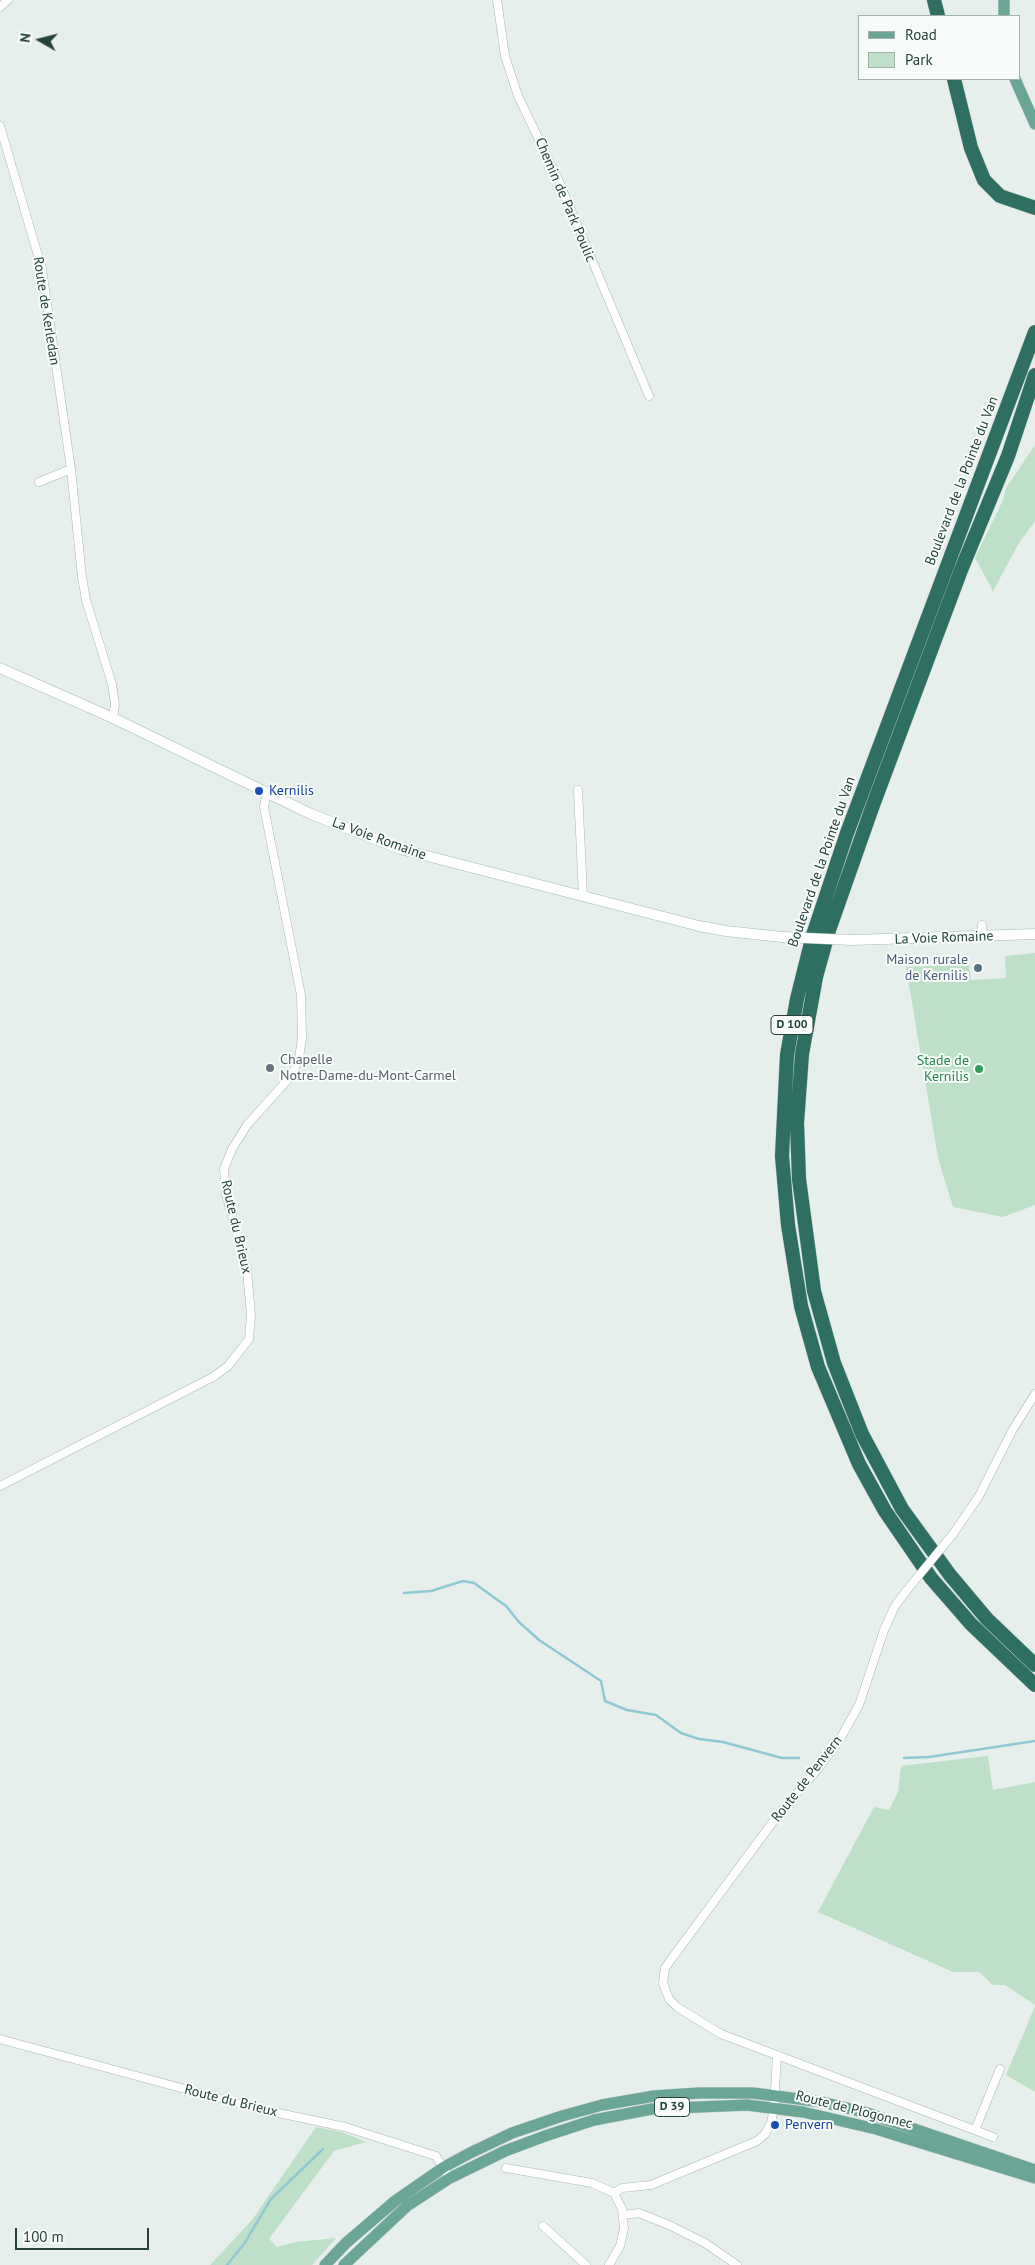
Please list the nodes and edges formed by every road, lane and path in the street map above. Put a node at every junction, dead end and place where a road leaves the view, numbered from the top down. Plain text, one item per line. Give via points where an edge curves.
1 (8, 0) edge
2 (497, 0) edge
3 (934, 0) edge
4 (1004, 0) edge
5 (0, 7) edge
6 (938, 15) edge
7 (1004, 15) edge
8 (954, 80) edge
9 (1015, 80) edge
10 (1035, 124) edge
11 (0, 126) edge
12 (1035, 208) edge
13 (1035, 332) edge
14 (1035, 375) edge
15 (649, 396) dead end
16 (71, 469) junction
17 (39, 482) dead end
18 (0, 668) edge
19 (113, 718) junction
20 (578, 790) dead end
21 (266, 792) junction
22 (583, 896) junction
23 (982, 925) dead end
24 (1035, 934) edge
25 (982, 936) junction
26 (1035, 1394) edge
27 (0, 1486) edge
28 (1035, 1665) edge
29 (1035, 1685) edge
30 (0, 2039) edge
31 (777, 2055) junction
32 (1000, 2069) dead end
33 (774, 2094) junction
34 (774, 2107) junction
35 (975, 2130) junction
36 (993, 2137) dead end
37 (444, 2167) junction
38 (506, 2168) dead end
39 (1035, 2170) edge
40 (450, 2178) junction
41 (1035, 2178) edge
42 (614, 2193) junction
43 (623, 2215) junction
44 (543, 2226) dead end
45 (325, 2265) edge
46 (344, 2265) edge
47 (586, 2265) edge
48 (609, 2265) edge
49 (737, 2265) edge

1 - 5 street
2 - 15 street, Chemin de Park Poulic via 505,56 515,90 558,179
3 - 6 highway
4 - 7 main road
8 - 12 highway via 971,148 984,180 1000,196
9 - 10 main road
11 - 16 street, Route de Kerledan via 42,269
13 - 29 highway, Boulevard de la Pointe du Van / D 100 via 847,833 813,935 787,1055 782,1156 788,1225 801,1306 818,1367 859,1464 931,1578 976,1630
14 - 28 highway, Boulevard de la Pointe du Van / D 100 via 1008,456 961,570 829,930 804,1041 798,1123 799,1179 814,1290 834,1363 862,1434 902,1508 945,1568 987,1619
16 - 17 street
16 - 19 street, Route de Kerledan via 82,577 112,684
18 - 19 street, La Voie Romaine
19 - 21 street, La Voie Romaine
20 - 22 street
21 - 22 street, La Voie Romaine via 344,828 400,849
21 - 27 street, Route du Brieux via 264,807 300,995 302,1038 292,1075 247,1125 232,1148 224,1169 226,1194 247,1271 251,1315 249,1339 228,1366 213,1377
22 - 25 street, La Voie Romaine, bridge via 714,929 782,937 852,940
23 - 25 street
24 - 25 street, La Voie Romaine
26 - 31 street, Route de Penvern, bridge via 974,1504 954,1534 907,1590 887,1624 859,1705 840,1739 778,1814 678,1950 663,1976 664,1991 686,2014 721,2034
30 - 37 street, Route du Brieux via 259,2109 344,2127 436,2156
31 - 33 street
31 - 35 street, Route de Plogonnec
32 - 35 street
33 - 34 street
33 - 37 main road, Route de Plogonnec / D 39 via 683,2094 602,2105 512,2133
33 - 39 main road, Route de Plogonnec / D 39 via 866,2113
34 - 40 main road, Route de Plogonnec / D 39 via 676,2107 604,2118 527,2142
34 - 41 main road, Route de Plogonnec / D 39 via 858,2124
34 - 42 street via 768,2130 757,2141 651,2185 622,2188
35 - 36 street, Route de Plogonnec
37 - 40 street, Route du Brieux
37 - 45 main road, Route de Plogonnec / D 39 via 378,2215
38 - 42 street via 592,2184
40 - 46 main road, Route de Plogonnec / D 39 via 407,2206
42 - 43 street
43 - 48 street via 622,2240
43 - 49 street via 639,2213 670,2225
44 - 47 street

